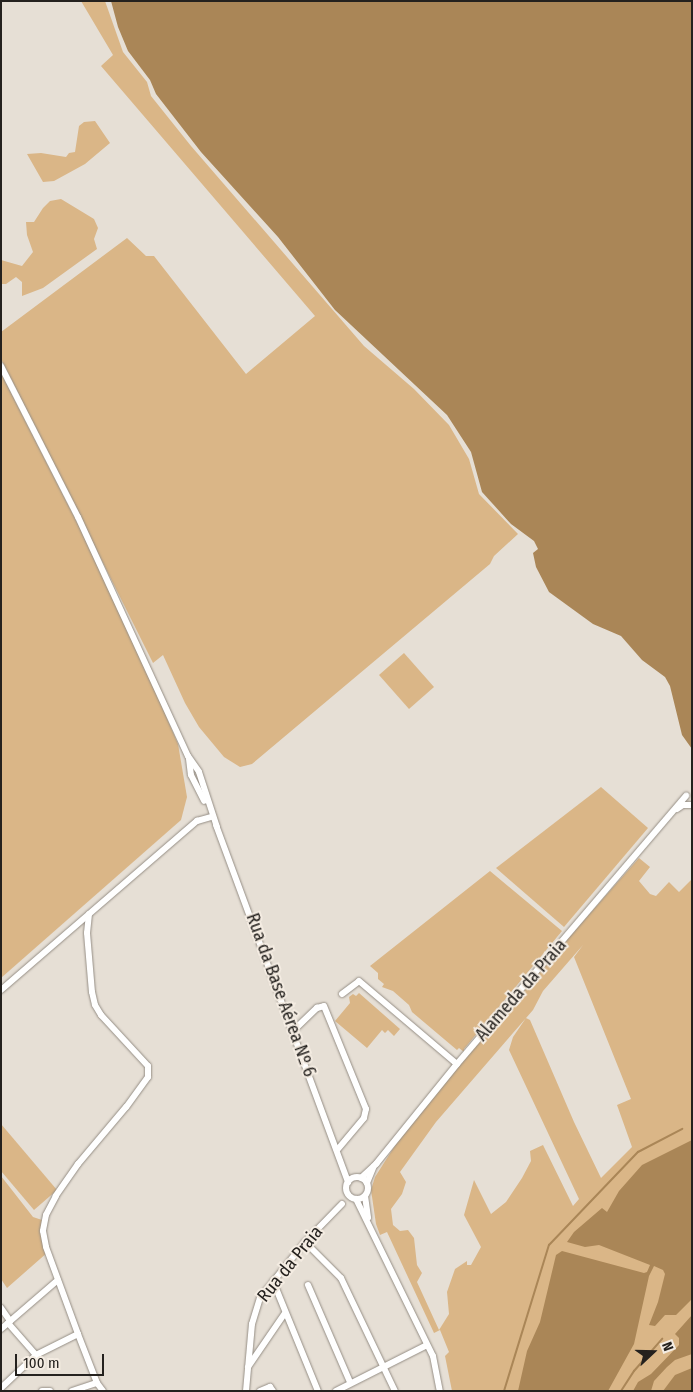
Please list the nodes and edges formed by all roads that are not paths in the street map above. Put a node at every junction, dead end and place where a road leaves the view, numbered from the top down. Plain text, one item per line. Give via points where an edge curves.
1 (1, 366) edge
2 (188, 756) junction
3 (689, 794) edge
4 (691, 805) edge
5 (670, 815) junction
6 (210, 817) junction
7 (217, 827) junction
8 (89, 914) junction
9 (73, 928) junction
10 (87, 933) junction
11 (1, 990) edge
12 (342, 994) dead end
13 (294, 1030) junction
14 (457, 1064) junction
15 (338, 1149) junction
16 (374, 1166) junction
17 (355, 1179) junction
18 (367, 1183) junction
19 (365, 1196) junction
20 (356, 1199) junction
21 (342, 1204) dead end
22 (369, 1224) junction
23 (305, 1242) junction
24 (58, 1280) junction
25 (273, 1281) junction
26 (308, 1285) dead end
27 (1, 1308) edge
28 (285, 1313) junction
29 (9, 1322) junction
30 (1, 1329) edge
31 (78, 1334) junction
32 (428, 1345) junction
33 (36, 1355) junction
34 (383, 1366) junction
35 (248, 1368) junction
36 (97, 1383) junction
37 (347, 1386) edge
38 (1, 1388) edge
39 (42, 1391) edge
40 (50, 1391) edge
41 (72, 1391) edge
42 (103, 1391) edge
43 (246, 1391) edge
44 (260, 1391) edge
45 (273, 1391) edge
46 (318, 1391) edge
47 (336, 1391) edge
48 (394, 1391) edge
49 (440, 1391) edge

1 - 2 street via 78,517
2 - 6 street via 191,775
2 - 7 street via 202,781
3 - 4 street, Alameda da Praia via 687,802
3 - 5 street, Alameda da Praia
4 - 5 street, Alameda da Praia via 680,806
5 - 14 street, Alameda da Praia
6 - 7 street
6 - 8 street via 197,822
7 - 13 street, Rua da Base Aérea Nº 6
8 - 9 street
8 - 10 street
9 - 10 street
9 - 11 street
10 - 24 street via 96,1005 148,1070 147,1081 78,1164 46,1215 44,1239
12 - 14 street via 358,981
13 - 15 street, Rua da Base Aérea Nº 6
13 - 15 street via 317,1008 324,1006 366,1109 364,1118
14 - 16 street, Alameda da Praia
15 - 17 street, Rua da Base Aérea Nº 6
16 - 17 street
16 - 18 street
17 - 18 street
17 - 20 street via 347,1191
18 - 19 street
19 - 20 street
19 - 22 street
20 - 22 street
21 - 23 street, Rua da Praia
22 - 32 street
23 - 25 street, Rua da Praia
23 - 34 street via 341,1278
24 - 29 street
24 - 31 street
25 - 28 street
25 - 35 street, Rua da Praia via 255,1310
26 - 37 street
27 - 29 street
28 - 35 street
28 - 46 street
29 - 30 street
29 - 33 street
31 - 33 street
31 - 36 street
32 - 34 street
32 - 49 street via 437,1368
33 - 38 street
34 - 37 street
34 - 48 street
35 - 43 street, Rua da Praia
36 - 41 street
36 - 42 street
37 - 47 street
39 - 40 street
44 - 45 street via 270,1387

